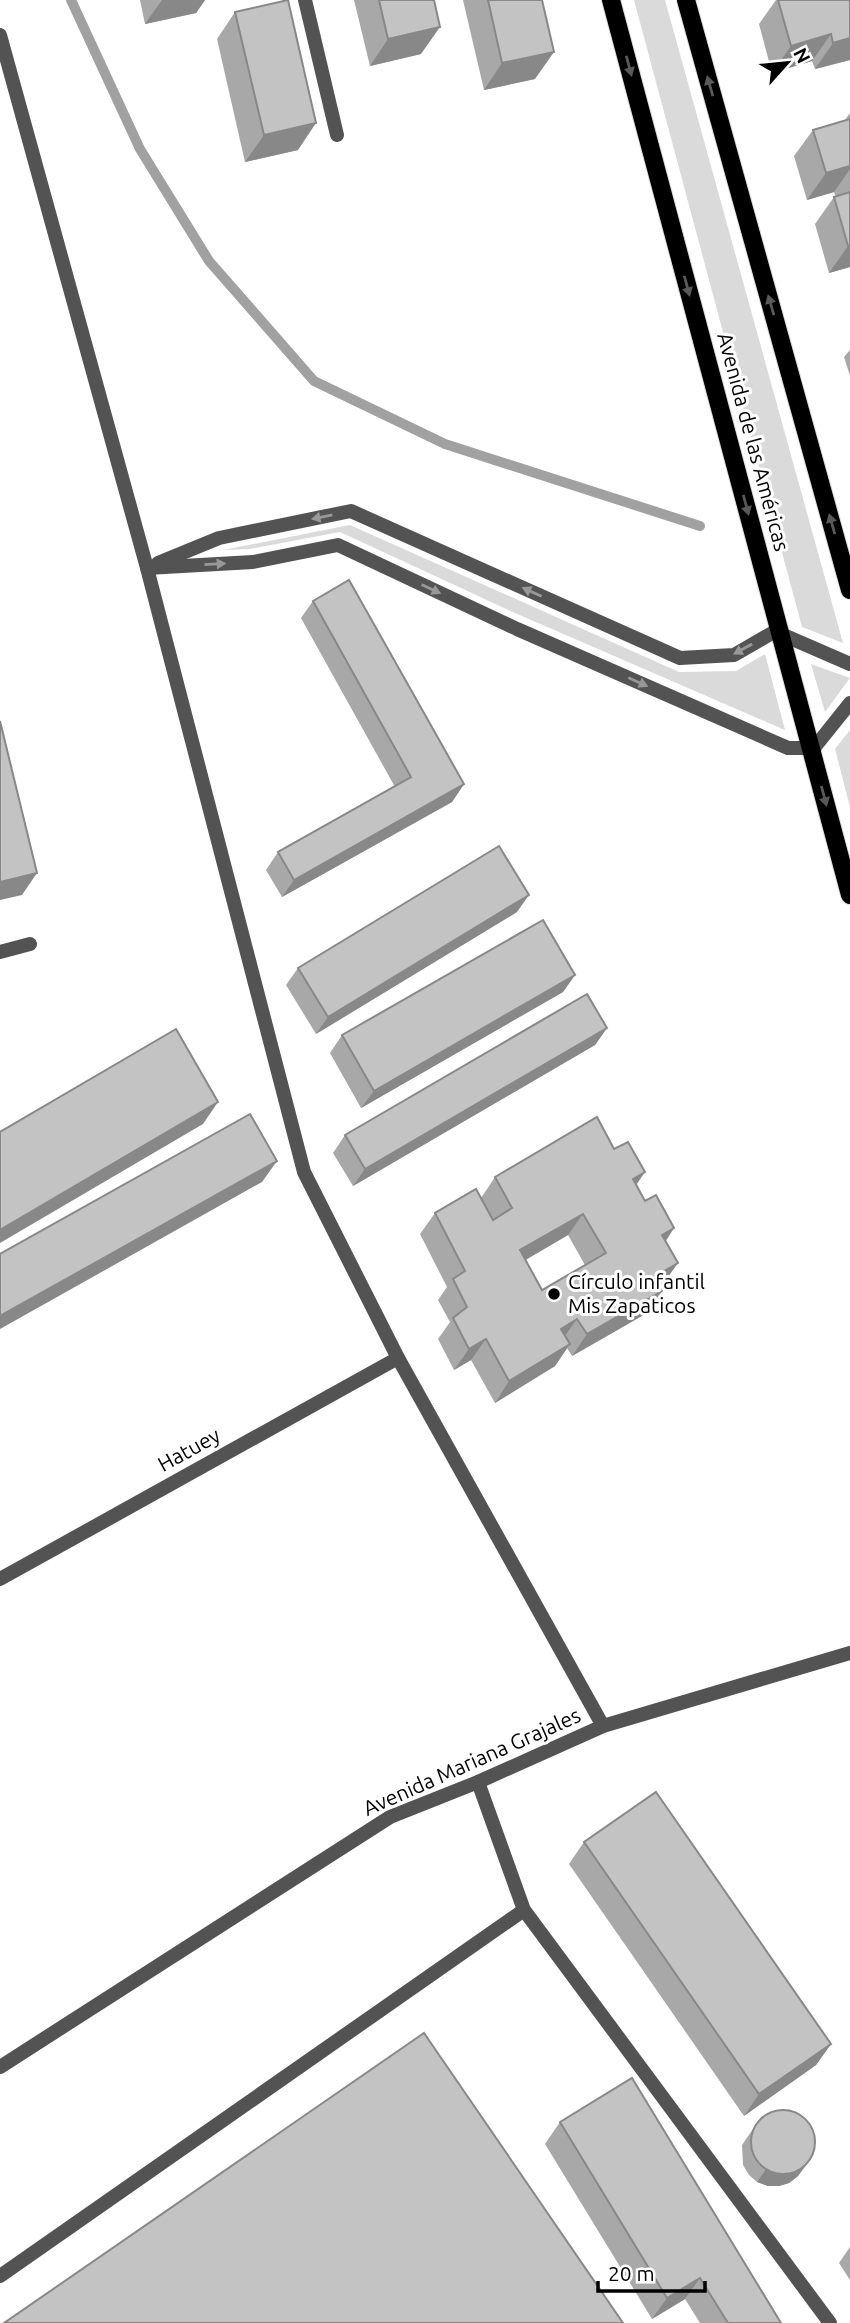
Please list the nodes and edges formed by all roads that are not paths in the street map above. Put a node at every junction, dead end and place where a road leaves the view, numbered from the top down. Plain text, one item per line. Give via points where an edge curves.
1 (305, 0) edge
2 (611, 0) edge
3 (686, 0) edge
4 (0, 35) edge
5 (337, 135) dead end
6 (147, 568) junction
7 (850, 590) edge
8 (781, 634) junction
9 (850, 664) edge
10 (850, 703) edge
11 (812, 748) junction
12 (850, 895) edge
13 (30, 944) dead end
14 (0, 951) edge
15 (398, 1358) junction
16 (0, 1579) edge
17 (850, 1653) edge
18 (603, 1726) junction
19 (478, 1783) junction
20 (524, 1910) junction
21 (0, 2067) edge
22 (0, 2276) edge
23 (830, 2323) edge

1 - 5 street
2 -> 8 main road, Avenida de las Américas
7 -> 3 main road
4 - 6 street
8 -> 6 street via 772,633 734,655 680,659 351,512 219,538
6 -> 11 street via 253,562 338,545 788,748
6 - 15 street via 304,1172
8 - 9 street
8 - 11 main road, Avenida de las Américas
10 - 11 street
11 -> 12 main road, Avenida de las Américas
13 - 14 street
15 - 16 street, Hatuey
15 - 18 street
17 - 18 street, Avenida Mariana Grajales
18 - 19 street, Avenida Mariana Grajales
19 - 20 street
19 - 21 street, Avenida Mariana Grajales via 390,1817
20 - 22 street
20 - 23 street

